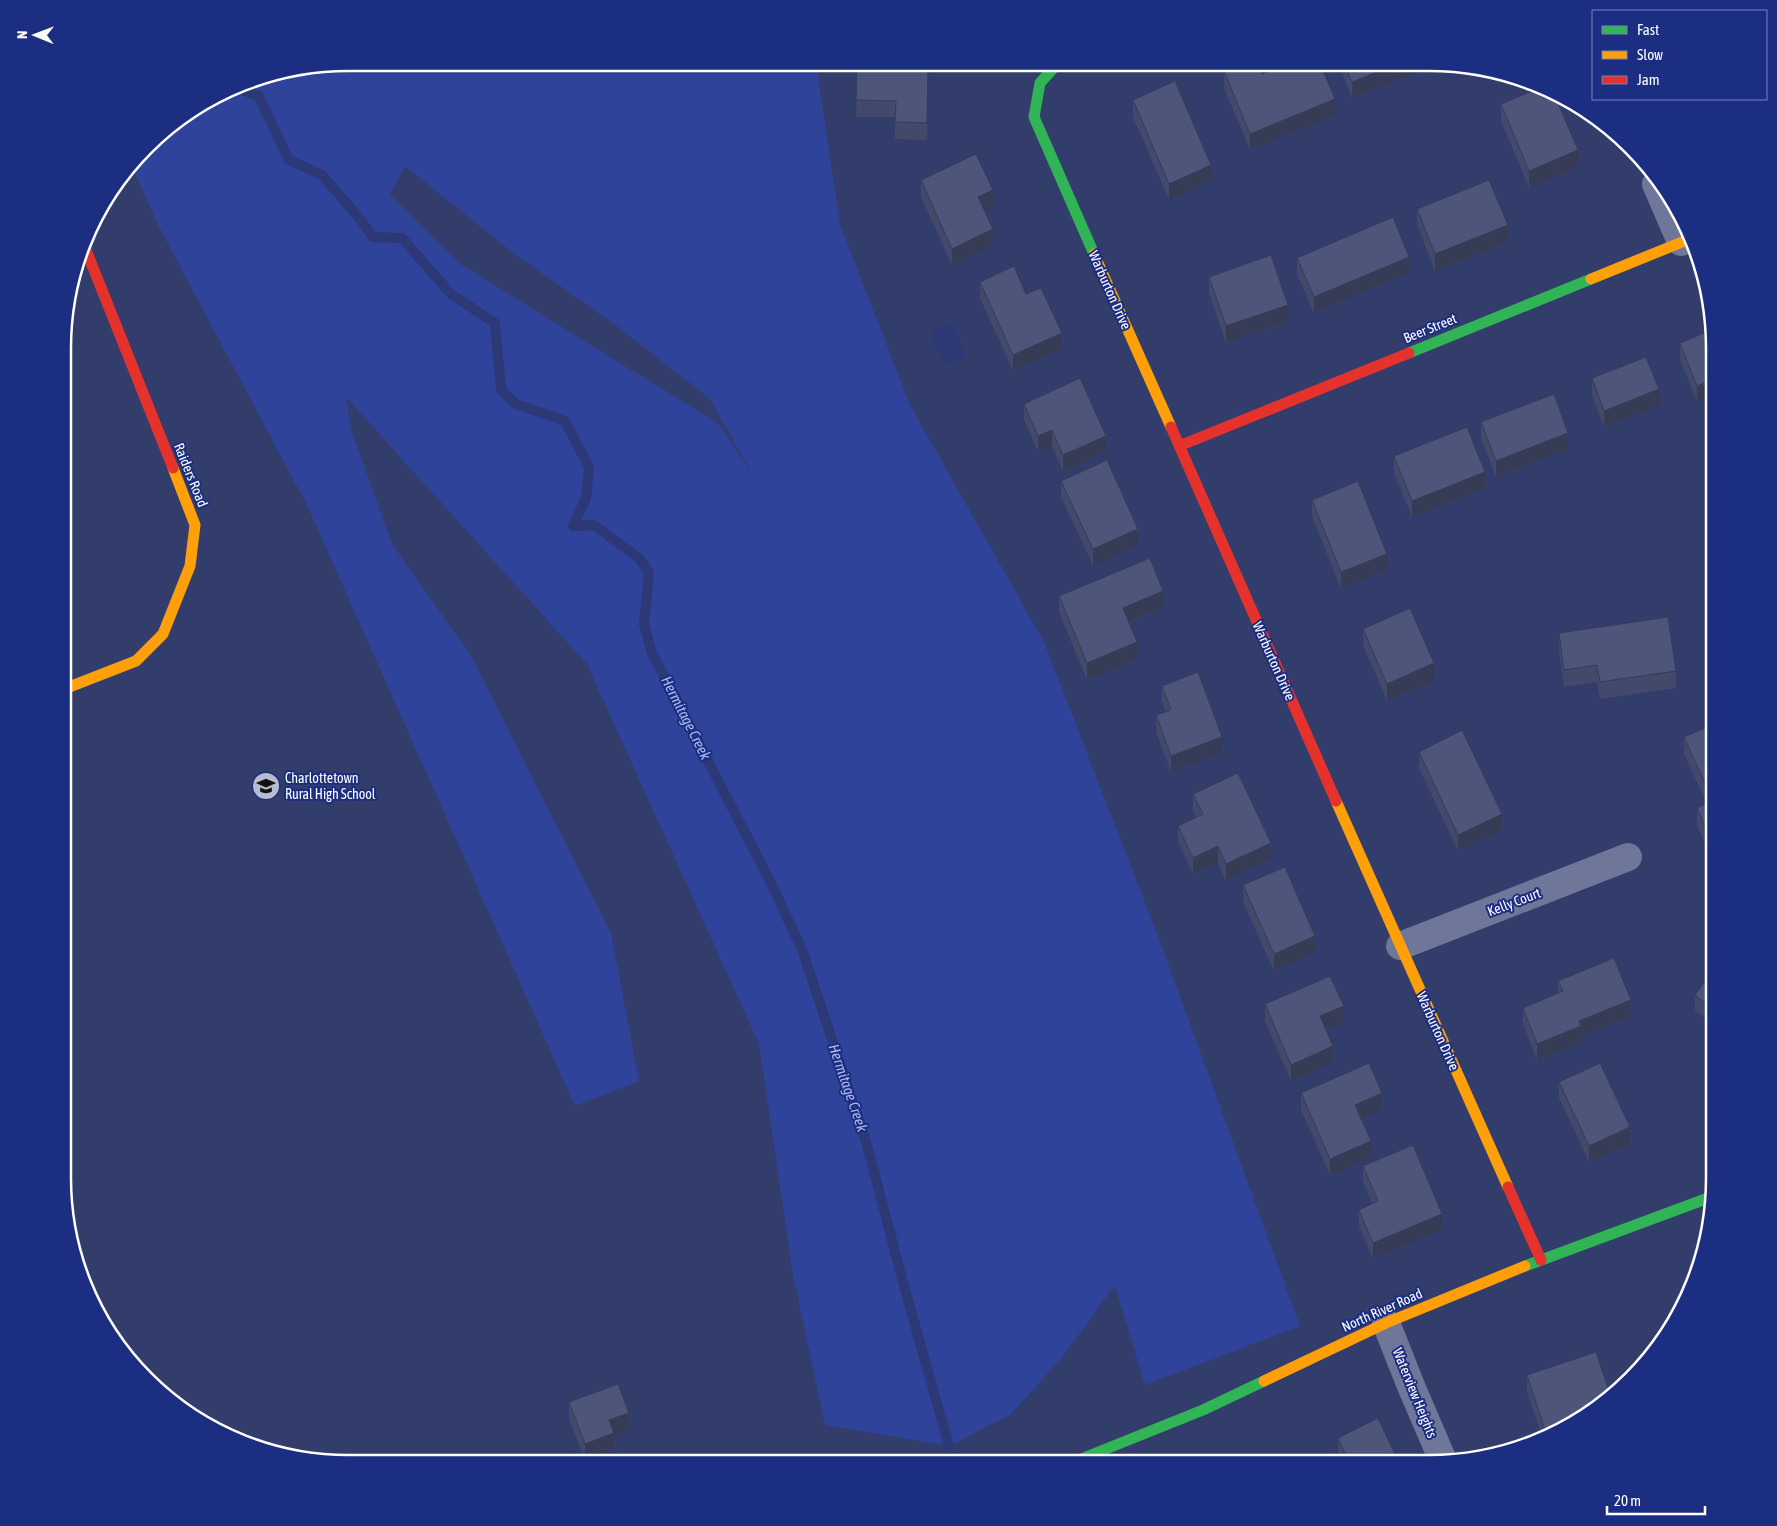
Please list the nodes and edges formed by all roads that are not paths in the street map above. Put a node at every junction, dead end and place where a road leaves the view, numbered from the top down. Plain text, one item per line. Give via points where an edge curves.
1 (1051, 71) edge
2 (1685, 241) edge
3 (88, 254) edge
4 (1179, 446) junction
5 (71, 686) edge
6 (1628, 857) dead end
7 (1400, 946) junction
8 (1705, 1199) edge
9 (1541, 1260) junction
10 (1386, 1323) junction
11 (1440, 1454) edge
12 (1091, 1455) edge

1 - 4 street, Warburton Drive via 1040,83 1034,117
2 - 4 street, Beer Street
3 - 5 street, Raiders Road via 195,525 190,566 163,634 136,661
4 - 7 street, Warburton Drive
6 - 7 street, Kelly Court
7 - 9 street, Warburton Drive
8 - 9 street, North River Road
9 - 10 street, North River Road
10 - 11 street, Waterview Heights
10 - 12 street, North River Road via 1203,1410

